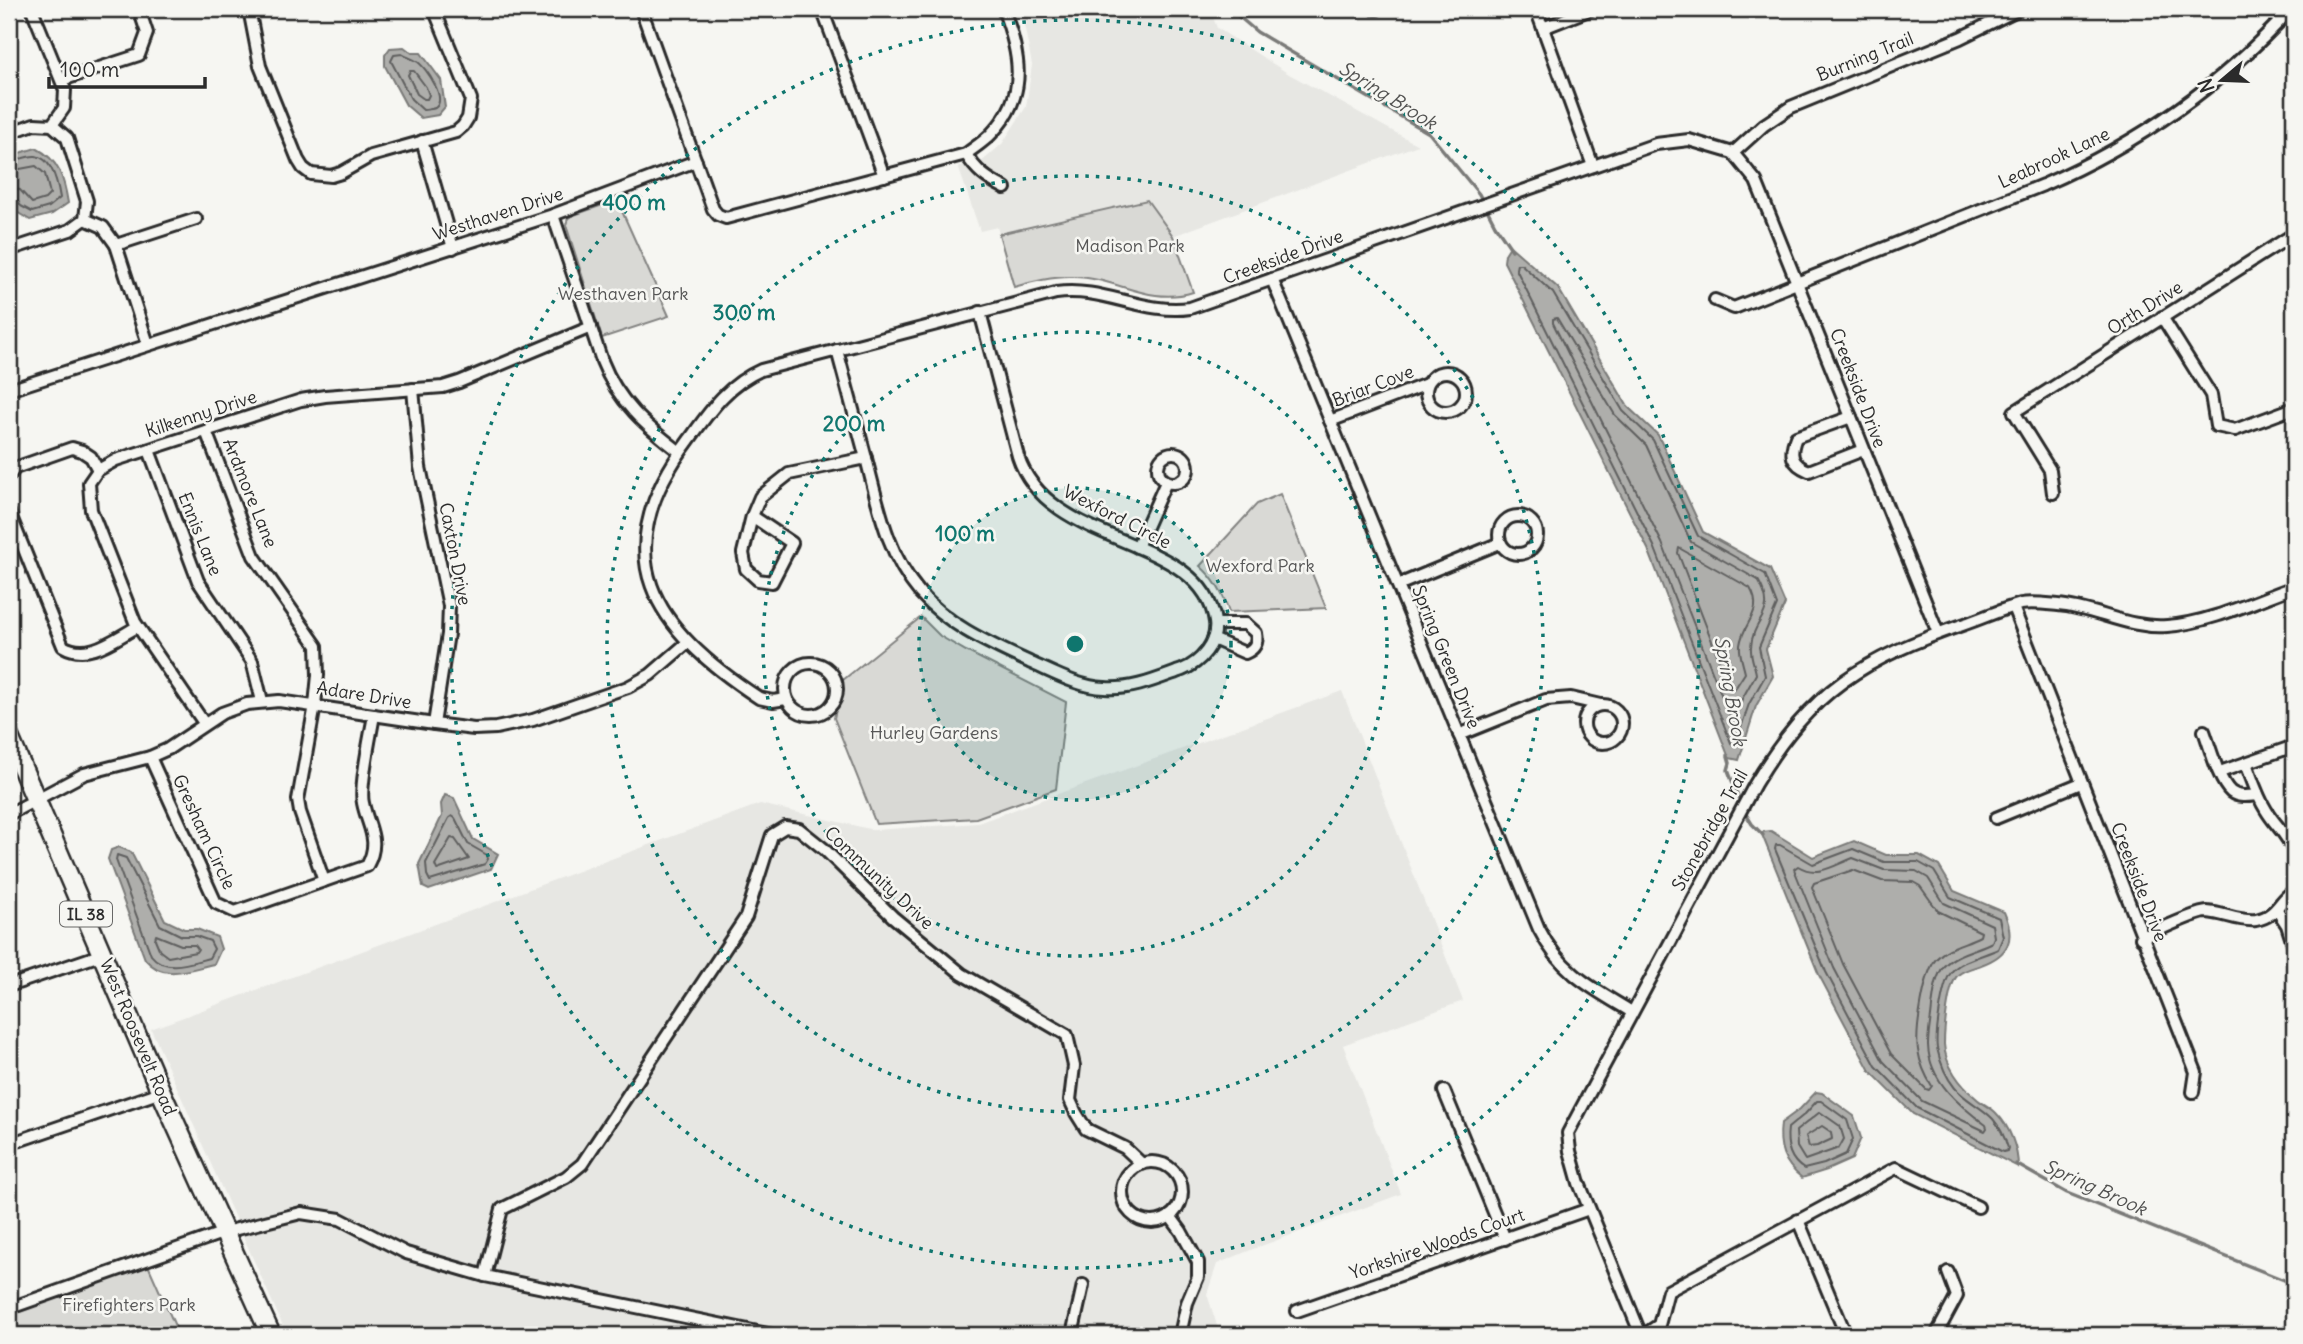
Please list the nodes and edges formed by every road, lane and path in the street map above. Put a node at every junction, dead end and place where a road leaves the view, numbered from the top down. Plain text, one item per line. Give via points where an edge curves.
1 (32, 9) edge
2 (139, 9) edge
3 (249, 9) edge
4 (434, 9) edge
5 (641, 9) edge
6 (822, 9) edge
7 (1003, 9) edge
8 (1536, 9) edge
9 (1591, 9) edge
10 (2019, 9) edge
11 (2291, 9) edge
12 (1543, 28) junction
13 (62, 80) junction
14 (52, 125) junction
15 (9, 133) edge
16 (422, 141) junction
17 (1733, 153) junction
18 (966, 154) junction
19 (695, 161) junction
20 (1592, 166) junction
21 (884, 176) junction
22 (1005, 188) dead end
23 (553, 215) junction
24 (85, 219) junction
25 (196, 219) dead end
26 (2294, 234) edge
27 (116, 245) junction
28 (453, 247) junction
29 (9, 250) edge
30 (1272, 279) junction
31 (1798, 283) junction
32 (1714, 300) dead end
33 (980, 312) junction
34 (2162, 317) junction
35 (591, 327) junction
36 (148, 344) junction
37 (837, 350) junction
38 (1427, 384) dead end
39 (413, 389) junction
40 (9, 390) edge
41 (2294, 408) edge
42 (1851, 416) junction
43 (1330, 421) junction
44 (206, 431) junction
45 (149, 450) junction
46 (1863, 450) junction
47 (680, 452) junction
48 (866, 458) junction
49 (98, 470) junction
50 (9, 476) edge
51 (1166, 482) dead end
52 (2053, 493) dead end
53 (9, 512) edge
54 (751, 516) junction
55 (1500, 543) dead end
56 (1137, 547) junction
57 (1398, 585) junction
58 (2294, 587) edge
59 (2013, 607) junction
60 (1216, 624) junction
61 (137, 627) junction
62 (1938, 633) junction
63 (1213, 639) junction
64 (687, 643) junction
65 (786, 699) junction
66 (262, 701) junction
67 (315, 705) junction
68 (1601, 705) dead end
69 (374, 715) junction
70 (204, 723) junction
71 (434, 724) junction
72 (2204, 731) dead end
73 (1459, 735) junction
74 (9, 737) edge
75 (2294, 746) edge
76 (150, 757) junction
77 (2246, 763) junction
78 (2220, 772) junction
79 (2081, 783) junction
80 (2258, 795) junction
81 (36, 799) junction
82 (9, 814) edge
83 (1996, 818) dead end
84 (2294, 852) edge
85 (324, 881) junction
86 (2294, 891) edge
87 (2277, 910) junction
88 (2141, 937) junction
89 (2294, 947) edge
90 (103, 954) junction
91 (9, 986) edge
92 (1632, 1012) junction
93 (161, 1091) junction
94 (1444, 1091) dead end
95 (2193, 1092) dead end
96 (9, 1144) edge
97 (1142, 1164) junction
98 (1978, 1207) dead end
99 (1589, 1209) junction
100 (1170, 1216) junction
101 (1798, 1220) junction
102 (225, 1232) junction
103 (1505, 1239) junction
104 (1948, 1272) dead end
105 (485, 1276) junction
106 (1083, 1285) dead end
107 (16, 1306) dead end
108 (1297, 1311) dead end
109 (271, 1335) edge
110 (773, 1335) edge
111 (1072, 1335) edge
112 (1180, 1335) edge
113 (1643, 1335) edge
114 (1846, 1335) edge
115 (1936, 1335) edge

1 - 13 street
2 - 13 street via 147,33 139,55
3 - 16 street via 264,80 303,168 311,174 331,176 370,156
4 - 16 street via 468,90 471,109 456,132
5 - 19 street
6 - 21 street
7 - 18 street via 1018,53 1017,86 1009,112 992,134
8 - 12 street
9 - 12 street
10 - 17 street, Burning Trail via 1791,107
11 - 31 street, Leabrook Lane via 2209,86 2119,148 2043,185
12 - 20 street
13 - 14 street via 64,108
14 - 15 street via 34,124
14 - 24 street via 67,138 87,201
16 - 28 street
17 - 20 street, Creekside Drive via 1699,142 1669,141
17 - 31 street, Creekside Drive via 1756,181
18 - 21 street
18 - 22 street via 975,169
19 - 21 street via 714,211 726,218
19 - 23 street, Westhaven Drive
20 - 30 street, Creekside Drive
23 - 28 street, Westhaven Drive
23 - 35 street
24 - 27 street via 103,227
24 - 29 street via 70,230
25 - 27 street
26 - 34 street, Orth Drive
27 - 36 street
28 - 36 street, Westhaven Drive
30 - 33 street, Creekside Drive via 1179,309 1152,308 1074,291
30 - 43 street, Spring Green Drive
31 - 32 street, Leabrook Lane via 1734,308
31 - 42 street, Creekside Drive
33 - 37 street, Creekside Drive
33 - 56 street, Wexford Circle via 1027,478 1062,513
34 - 41 street via 2211,395 2216,426 2235,430
34 - 52 street, Orth Drive via 2014,412 2050,470
35 - 39 street, Kilkenny Drive via 459,382
35 - 47 street via 620,397 636,417
36 - 40 street, Westhaven Drive
37 - 47 street, Creekside Drive via 761,370 739,381 718,400
37 - 48 street
38 - 43 street, Briar Cove
39 - 44 street, Kilkenny Drive via 313,397
39 - 71 street, Caxton Drive via 420,467 449,606
42 - 46 street, Creekside Drive
42 - 46 street via 1796,437 1791,458 1809,471
43 - 57 street, Spring Green Drive
44 - 45 street, Kilkenny Drive
44 - 67 street, Ardmore Lane via 254,556 317,646
45 - 49 street, Kilkenny Drive
45 - 66 street, Ennis Lane via 198,581 252,661
46 - 62 street, Creekside Drive
47 - 64 street, Creekside Drive via 651,505 645,551 659,604
48 - 54 street via 789,474 760,497
48 - 63 street via 887,536 905,573 934,608 975,637 1070,680 1108,688 1139,685 1188,668
49 - 50 street via 91,457 72,448 15,468
49 - 61 street via 89,483 90,510
51 - 56 street
53 - 61 street via 63,646 83,652 96,649
54 - 54 street via 743,553 746,569 758,580 772,582 792,543
55 - 57 street
56 - 60 street, Wexford Circle via 1196,582 1213,609
57 - 73 street, Spring Green Drive
58 - 59 street, Stonebridge Trail via 2204,619 2166,626 2132,624 2058,605
59 - 62 street, Stonebridge Trail
59 - 79 street, Creekside Drive
60 - 63 street
60 - 63 street via 1246,624 1258,641 1245,653
61 - 70 street
62 - 92 street, Stonebridge Trail via 1882,656 1846,678 1785,737 1738,814
64 - 65 street, Creekside Drive via 759,698
64 - 71 street, Adare Drive via 650,675 628,687 533,720 474,729
65 - 65 street, Creekside Drive via 801,714 821,714 835,700 836,680 821,665 801,665 787,679
66 - 67 street, Adare Drive
66 - 70 street, Adare Drive via 229,709
67 - 69 street, Adare Drive
67 - 85 street, Ardmore Lane via 298,800
68 - 73 street via 1571,698 1546,700
69 - 71 street, Adare Drive
69 - 85 street, Gresham Circle via 362,799 375,843 373,855 367,866
70 - 76 street, Adare Drive
72 - 78 street
73 - 92 street, Spring Green Drive via 1546,943 1572,974
74 - 81 main road, West Roosevelt Road / IL 38
75 - 77 street
76 - 81 street, Adare Drive via 94,771
76 - 85 street, Gresham Circle via 216,903 235,912
77 - 78 street
77 - 80 street
78 - 80 street via 2232,793
79 - 83 street
79 - 88 street, Creekside Drive
80 - 84 street
81 - 82 street, Adare Drive
81 - 90 main road, West Roosevelt Road / IL 38
86 - 87 street
87 - 88 street via 2257,920 2205,912
87 - 89 street
88 - 95 street, Creekside Drive via 2196,1072
90 - 91 street
90 - 93 main road, West Roosevelt Road / IL 38
92 - 99 street, Stonebridge Trail via 1568,1133 1574,1170
93 - 96 street
93 - 102 main road, West Roosevelt Road / IL 38
94 - 103 street
97 - 100 street, Community Drive via 1160,1164 1176,1174 1180,1201
97 - 100 street via 1122,1186 1125,1207 1150,1223
97 - 105 street, Community Drive via 1125,1147 1086,1129 1076,1113 1070,1100 1074,1066 1068,1035 962,974 893,917 824,849 799,829 785,827 772,835 746,917 582,1164 502,1209
98 - 101 street via 1896,1168
99 - 103 street, Yorkshire Woods Court
99 - 113 street, Stonebridge Trail
100 - 112 street via 1198,1262 1198,1277
101 - 113 street via 1668,1291 1659,1325
101 - 114 street
102 - 105 street via 301,1213 341,1219 406,1253
102 - 107 street
102 - 109 main road, West Roosevelt Road / IL 38
103 - 108 street, Yorkshire Woods Court
104 - 115 street via 1957,1296
105 - 110 street
106 - 111 street

